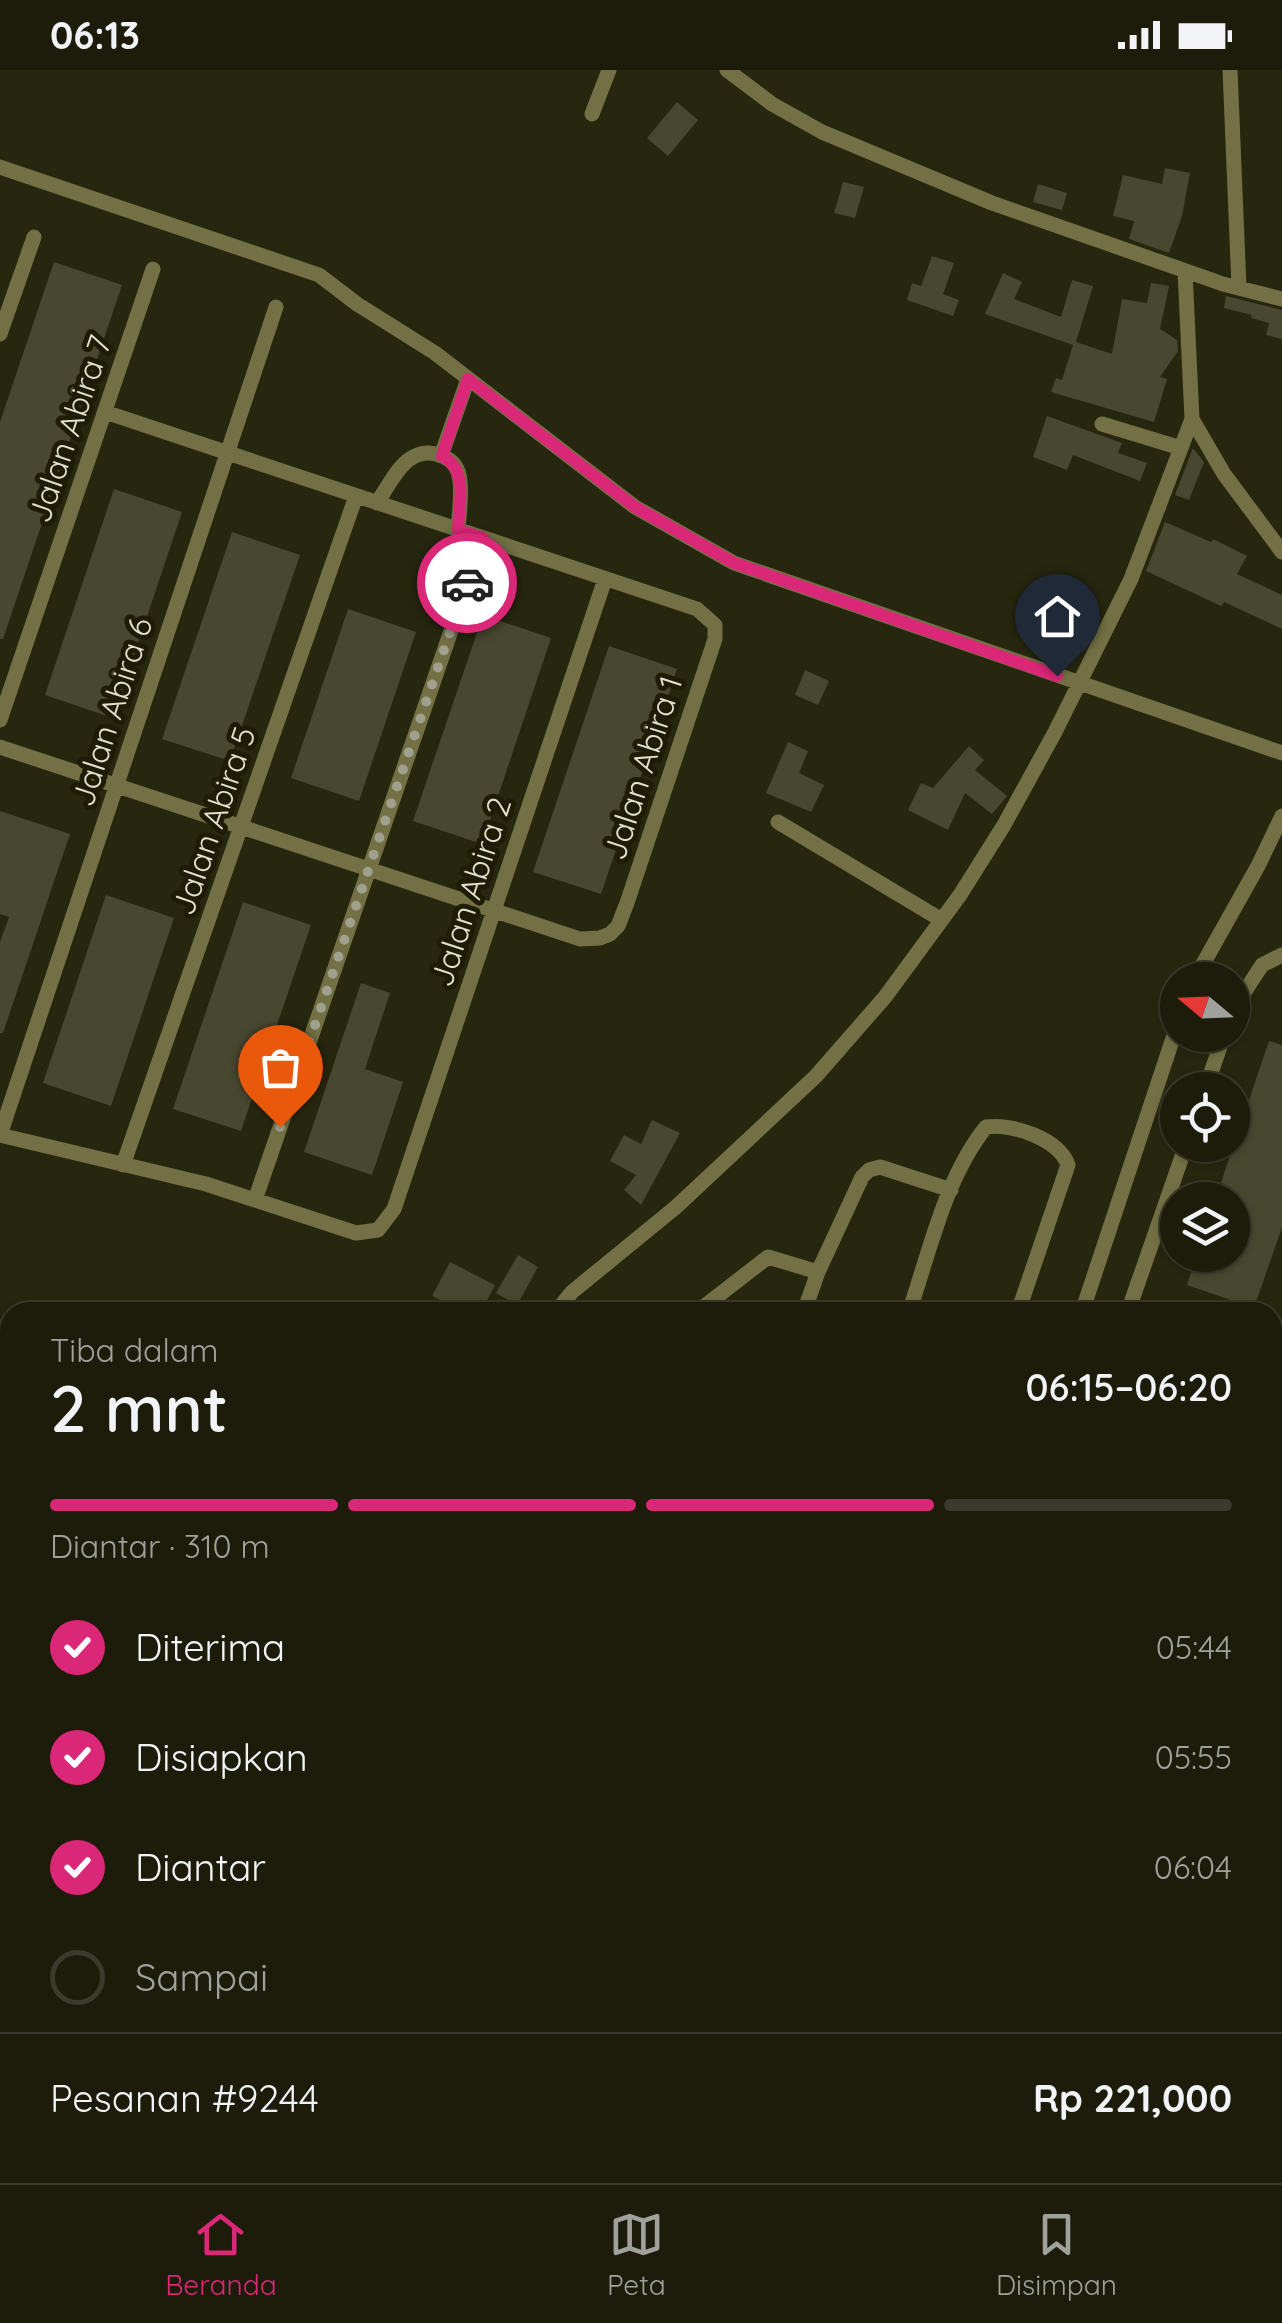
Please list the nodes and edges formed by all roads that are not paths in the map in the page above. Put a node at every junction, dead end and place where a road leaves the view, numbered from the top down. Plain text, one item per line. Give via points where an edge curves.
1 (608, 70) edge
2 (727, 70) edge
3 (1230, 70) edge
4 (592, 114) dead end
5 (0, 167) edge
6 (34, 237) dead end
7 (154, 270) dead end
8 (1185, 271) junction
9 (1239, 288) junction
10 (1282, 299) edge
11 (276, 307) dead end
12 (1, 326) edge
13 (468, 379) junction
14 (105, 412) junction
15 (1192, 419) junction
16 (1102, 424) dead end
17 (1181, 448) junction
18 (228, 453) junction
19 (442, 456) junction
20 (356, 496) junction
21 (377, 503) junction
22 (458, 530) junction
23 (483, 538) junction
24 (1282, 552) edge
25 (605, 579) junction
26 (1080, 684) junction
27 (0, 720) edge
28 (0, 747) edge
29 (1282, 753) edge
30 (116, 786) junction
31 (1282, 816) edge
32 (778, 822) dead end
33 (240, 828) junction
34 (368, 870) junction
35 (494, 913) junction
36 (940, 919) junction
37 (1282, 955) edge
38 (1204, 962) edge
39 (1250, 984) edge
40 (1169, 1052) edge
41 (0, 1135) edge
42 (1180, 1162) edge
43 (123, 1164) junction
44 (951, 1190) junction
45 (255, 1200) junction
46 (818, 1272) junction
47 (564, 1302) edge
48 (709, 1302) edge
49 (808, 1302) edge
50 (912, 1302) edge
51 (1021, 1302) edge
52 (1085, 1302) edge
53 (1132, 1302) edge

1 - 4 street
2 - 8 street via 822,132 992,203
3 - 9 street
5 - 13 street via 318,276
6 - 12 street
7 - 14 street, Jalan Abira 7
8 - 9 street
8 - 15 street
9 - 10 street
11 - 18 street, Jalan Abira 6
13 - 19 street
13 - 26 street via 635,507 734,563
14 - 18 street
14 - 27 street, Jalan Abira 7
15 - 17 street
15 - 24 street
16 - 17 street
17 - 26 street via 1131,579
18 - 20 street
18 - 30 street, Jalan Abira 6
19 - 21 street via 428,452 406,461
19 - 22 street via 460,478
20 - 21 street
20 - 33 street, Jalan Abira 5
21 - 22 street
22 - 23 street
23 - 25 street
23 - 34 street
25 - 35 street, Jalan Abira 2
25 - 35 street, Jalan Abira 1 via 698,608 715,625 715,638 618,926 600,938 580,939
26 - 29 street
26 - 36 street via 1004,825
28 - 30 street
30 - 33 street
30 - 41 street, Jalan Abira 6
31 - 38 street
32 - 36 street
33 - 34 street
33 - 43 street, Jalan Abira 5
34 - 35 street
34 - 45 street
35 - 45 street, Jalan Abira 2 via 388,1221 356,1233
36 - 47 street via 885,996 796,1097
37 - 39 street via 1262,966
40 - 52 street
41 - 43 street
42 - 53 street
43 - 45 street
44 - 46 street via 880,1167 869,1170
44 - 50 street
44 - 51 street via 986,1128 1000,1125 1064,1153 1068,1165
46 - 48 street via 768,1257
46 - 49 street

